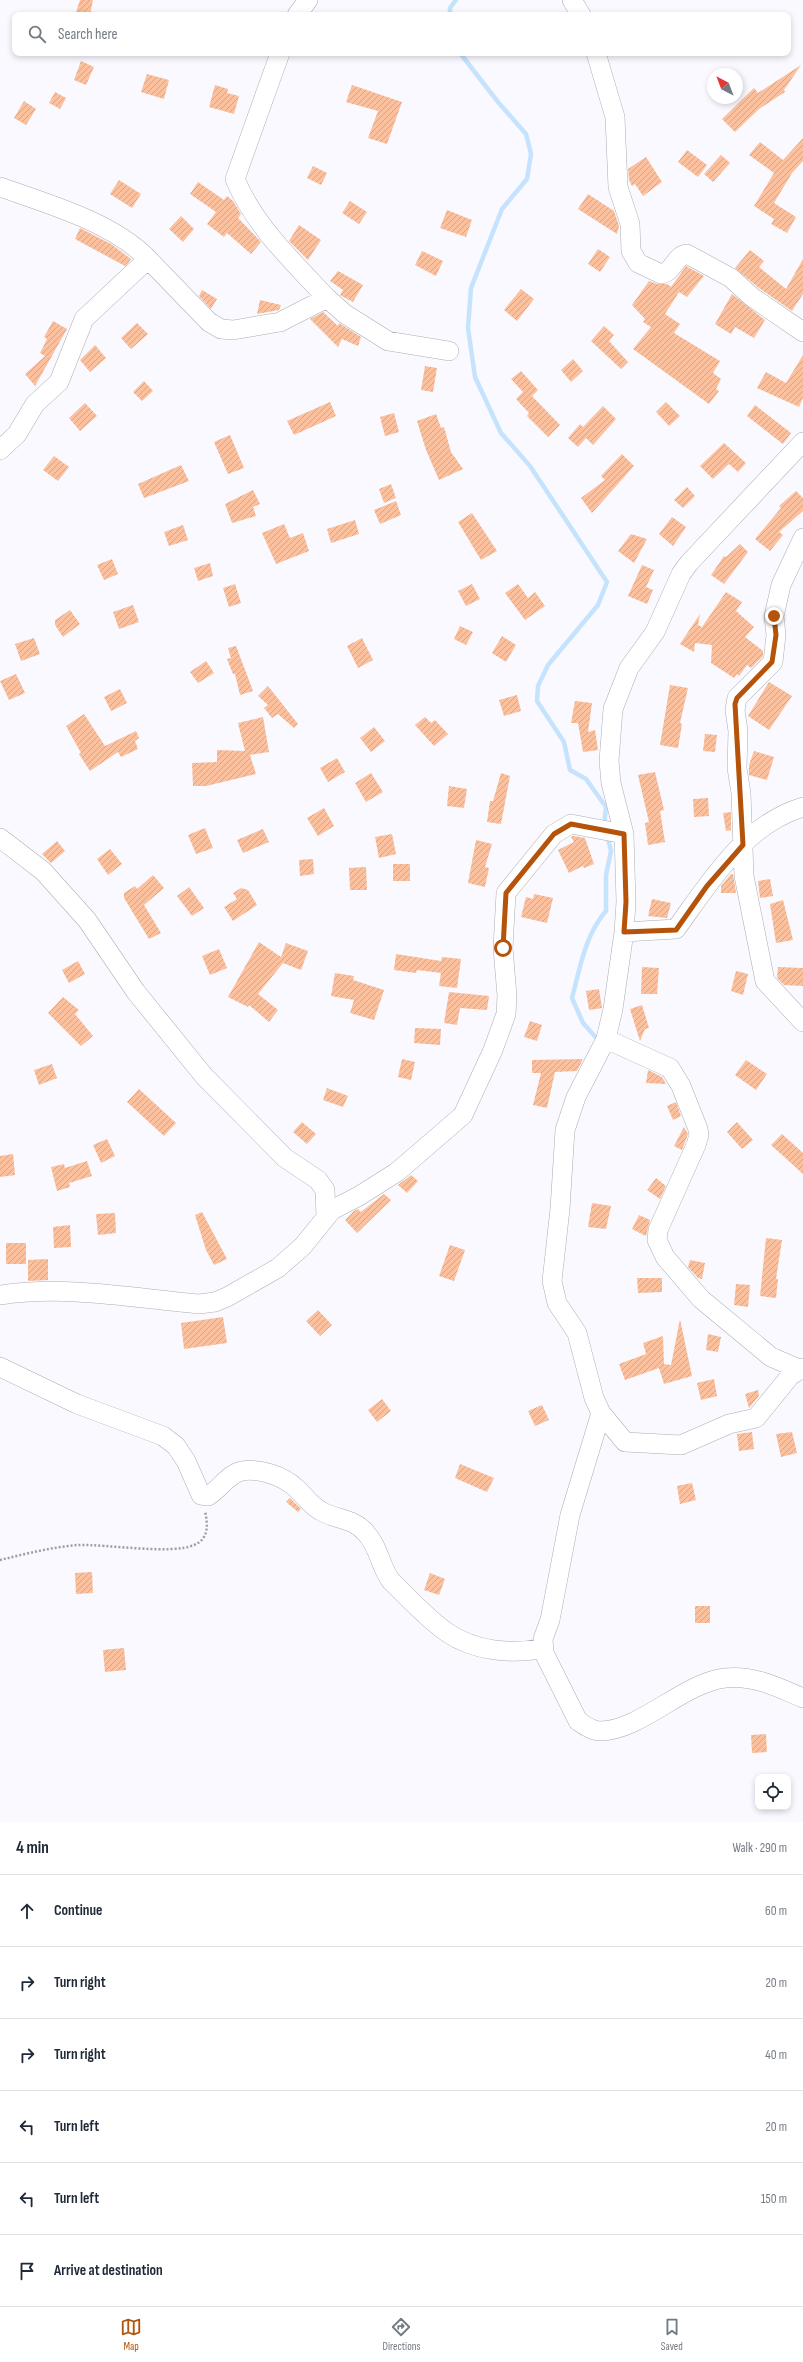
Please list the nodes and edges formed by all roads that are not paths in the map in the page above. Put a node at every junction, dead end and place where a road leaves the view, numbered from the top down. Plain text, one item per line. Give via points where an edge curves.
1 (308, 0) edge
2 (572, 0) edge
3 (299, 12) edge
4 (579, 12) edge
5 (279, 56) edge
6 (597, 56) edge
7 (0, 187) edge
8 (148, 259) junction
9 (327, 298) junction
10 (803, 332) edge
11 (449, 351) dead end
12 (803, 442) edge
13 (0, 450) edge
14 (803, 538) edge
15 (803, 807) edge
16 (624, 834) junction
17 (0, 838) edge
18 (743, 845) junction
19 (624, 932) junction
20 (799, 1012) edge
21 (606, 1039) junction
22 (326, 1216) junction
23 (0, 1295) edge
24 (0, 1367) edge
25 (801, 1369) edge
26 (601, 1413) junction
27 (543, 1648) junction
28 (803, 1698) edge

1 - 3 street
2 - 4 street
5 - 9 street via 235,179 250,206 284,252
6 - 10 street via 615,117 618,186 630,224 630,251 634,258 638,263 661,274 669,271 677,260 687,254 731,278 752,297
7 - 8 street via 70,212 126,240
8 - 9 street via 209,322 221,329 233,330 280,322
8 - 13 street via 84,319 59,382 39,400 17,434
9 - 11 street via 351,318 388,341
12 - 16 street via 689,563 681,574 655,632 629,668 613,709 609,761 611,783
14 - 18 street via 780,585 774,616 776,635 772,662 737,698 735,704
15 - 18 street via 783,813 756,832
16 - 19 street
16 - 22 street via 588,826 567,825 554,834 509,888 504,898 503,917 506,1014 467,1109 445,1132 400,1169
17 - 22 street via 43,871 88,920 136,992 204,1076 285,1158 318,1180 325,1190
18 - 19 street via 707,886 676,930
18 - 20 street via 746,889 765,981
19 - 21 street
21 - 25 street via 670,1068 681,1086 698,1129 696,1145 658,1230 658,1240 665,1257 701,1299 771,1358
21 - 26 street via 576,1097 565,1130 552,1281 557,1303 577,1333 594,1398
22 - 23 street via 303,1246 288,1260 249,1285 215,1302 199,1304 98,1293 39,1290
24 - 27 street via 84,1407 163,1436 176,1446 201,1495 208,1496 241,1471 263,1472 280,1477 296,1487 318,1510 332,1517 356,1523 376,1546 385,1574 390,1581 458,1640 493,1650 511,1652
25 - 26 street via 782,1385 756,1418 729,1424 687,1444 624,1442
26 - 27 street via 570,1515
27 - 28 street via 578,1721 588,1728 599,1731 626,1725 685,1692 724,1678 752,1678

